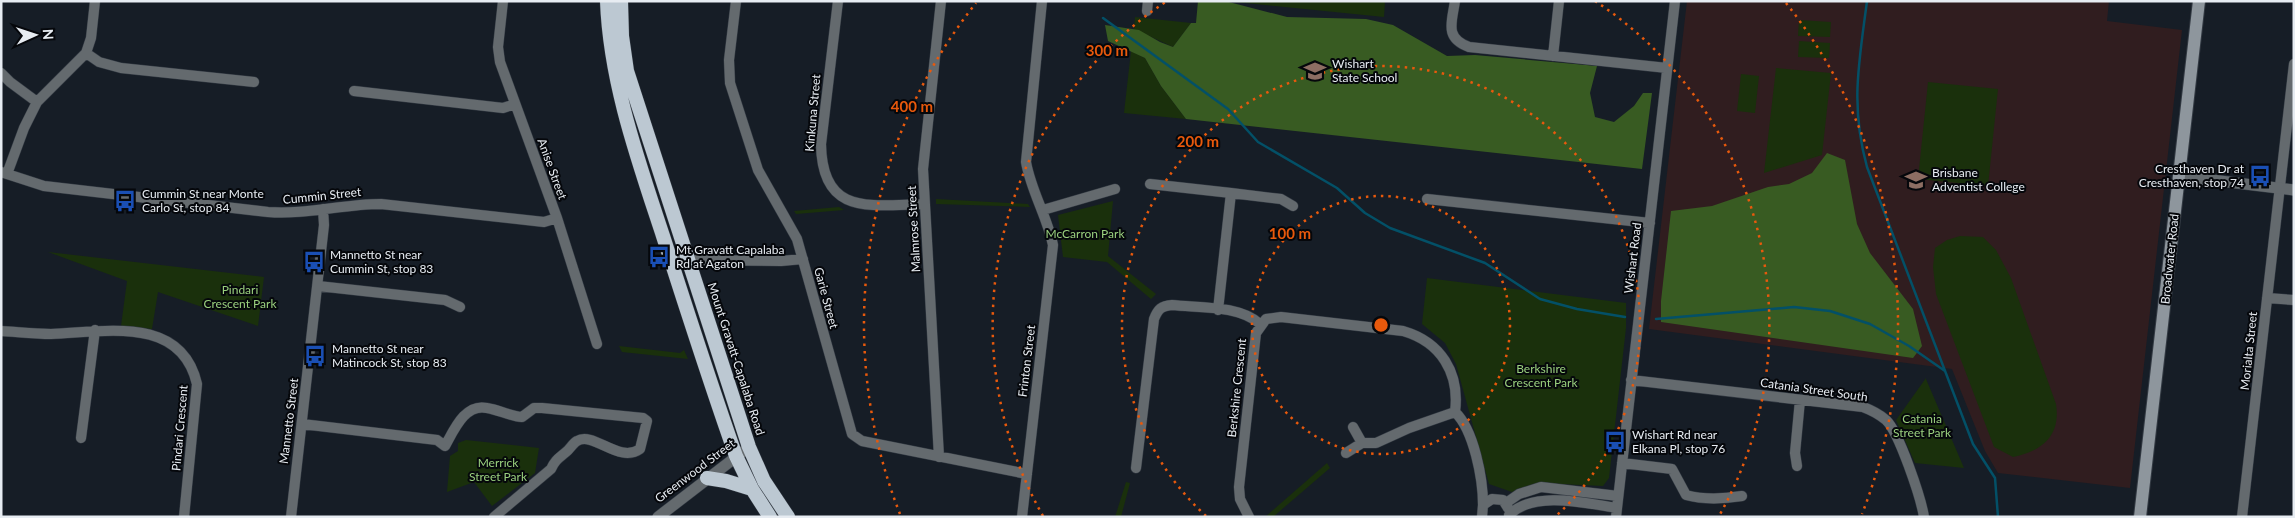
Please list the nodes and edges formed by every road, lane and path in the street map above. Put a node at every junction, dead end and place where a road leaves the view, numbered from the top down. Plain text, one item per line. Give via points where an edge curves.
1 (96, 1) edge
2 (503, 1) edge
3 (607, 1) edge
4 (622, 1) edge
5 (736, 1) edge
6 (838, 1) edge
7 (941, 1) edge
8 (1042, 1) edge
9 (1454, 1) edge
10 (1559, 1) edge
11 (1675, 1) edge
12 (2199, 1) edge
13 (86, 53) junction
14 (1553, 56) junction
15 (2294, 64) edge
16 (1667, 68) junction
17 (1, 73) edge
18 (254, 82) dead end
19 (2292, 90) edge
20 (354, 91) dead end
21 (37, 102) junction
22 (515, 104) junction
23 (4, 173) edge
24 (2179, 176) junction
25 (1150, 184) dead end
26 (2279, 188) junction
27 (1115, 189) dead end
28 (2294, 190) edge
29 (1231, 193) junction
30 (1427, 199) dead end
31 (925, 204) junction
32 (1293, 206) dead end
33 (323, 209) junction
34 (1043, 210) junction
35 (557, 218) junction
36 (1650, 223) junction
37 (803, 258) junction
38 (671, 260) junction
39 (688, 260) junction
40 (318, 286) junction
41 (2267, 298) junction
42 (2294, 300) edge
43 (460, 307) dead end
44 (1218, 310) junction
45 (1260, 324) junction
46 (95, 330) junction
47 (1, 331) edge
48 (597, 344) dead end
49 (1631, 380) junction
50 (1800, 400) junction
51 (1455, 412) junction
52 (302, 424) junction
53 (1353, 427) dead end
54 (81, 438) dead end
55 (1362, 443) junction
56 (749, 447) junction
57 (1346, 453) dead end
58 (736, 456) junction
59 (939, 456) junction
60 (1622, 463) junction
61 (1797, 466) dead end
62 (1136, 468) dead end
63 (1027, 474) junction
64 (706, 478) junction
65 (1483, 485) junction
66 (752, 489) junction
67 (1618, 496) junction
68 (1742, 496) dead end
69 (1496, 498) junction
70 (1506, 503) junction
71 (1480, 512) edge
72 (1616, 512) edge
73 (1509, 516) edge
74 (184, 517) edge
75 (291, 517) edge
76 (494, 517) edge
77 (658, 517) edge
78 (770, 517) edge
79 (788, 517) edge
80 (1022, 517) edge
81 (1249, 517) edge
82 (1924, 517) edge
83 (2140, 517) edge
84 (2242, 517) edge

1 - 13 street
2 - 22 street, Anise Street via 498,47
3 - 38 highway via 609,37 617,80
4 - 39 highway, Mount Gravatt-Capalaba Road via 627,71
5 - 37 street, Garie Street via 729,60 730,83 758,170 791,226
6 - 31 street, Kinkuna Street via 822,144 826,175 840,196 849,202 863,205
7 - 31 street, Malmrose Street via 924,150
8 - 34 street, Frinton Street via 1026,162 1028,176
9 - 14 street via 1452,27 1453,38 1457,42 1469,47
10 - 14 street
11 - 16 street, Wishart Road
12 - 24 main road, Broadwater Road
13 - 18 street via 99,62 121,68
13 - 21 street
14 - 16 street
15 - 19 street, Morialta Street
16 - 36 street, Wishart Road
17 - 21 street
19 - 26 street, Morialta Street
20 - 22 street via 503,108
21 - 23 street
22 - 35 street, Anise Street
23 - 33 street, Cummin Street via 44,186 268,212
24 - 26 street
24 - 83 main road, Broadwater Road
25 - 29 street
26 - 28 street
26 - 41 street, Morialta Street
27 - 34 street
29 - 32 street via 1281,199
29 - 44 street
30 - 36 street
31 - 59 street, Malmrose Street
33 - 35 street, Cummin Street via 381,204 544,222
33 - 40 street, Mannetto Street
34 - 63 street, Frinton Street via 1049,225 1052,252
35 - 48 street, Anise Street
36 - 49 street, Wishart Road
37 - 39 street
37 - 59 street, Garie Street via 852,434 862,441
38 - 39 street
38 - 58 highway
39 - 56 highway, Mount Gravatt-Capalaba Road
40 - 43 street via 445,300
40 - 52 street, Mannetto Street
41 - 42 street
41 - 84 street, Morialta Street
44 - 45 street via 1253,317
44 - 62 street via 1172,305 1157,310
45 - 51 street via 1266,319 1281,317 1403,330 1418,335 1430,342 1447,364 1457,396
45 - 81 street, Berkshire Crescent via 1256,333 1239,487 1240,499
46 - 47 street, Pindari Crescent via 50,334
46 - 54 street
46 - 74 street, Pindari Crescent via 147,334 165,339 188,358 194,370 198,384 197,402
49 - 50 street, Catania Street South
49 - 60 street, Wishart Road
50 - 61 street via 1795,453
50 - 82 street, Catania Street South via 1863,407 1888,421 1896,434
51 - 55 street via 1376,443
51 - 65 street via 1465,422
52 - 75 street, Mannetto Street
52 - 76 street via 437,440 445,446 462,418 472,409 484,407 522,417 534,408 542,408 643,418 648,422 640,449 634,453 625,454 585,439 578,440 555,460 552,470
53 - 55 street
55 - 57 street
56 - 58 street, Greenwood Street
56 - 79 highway, Mount Gravatt-Capalaba Road via 764,481
58 - 64 street, Greenwood Street
58 - 66 highway
59 - 63 street, Garie Street
60 - 67 street, Wishart Road
60 - 68 street via 1672,469 1686,495 1695,498
63 - 80 street, Frinton Street
64 - 66 highway
64 - 77 street, Greenwood Street
65 - 69 street
65 - 71 street
66 - 78 highway
67 - 70 street via 1541,487 1519,494
67 - 72 street, Wishart Road
69 - 70 street
69 - 71 street via 1488,500
70 - 73 street
72 - 73 street via 1561,500 1526,503

